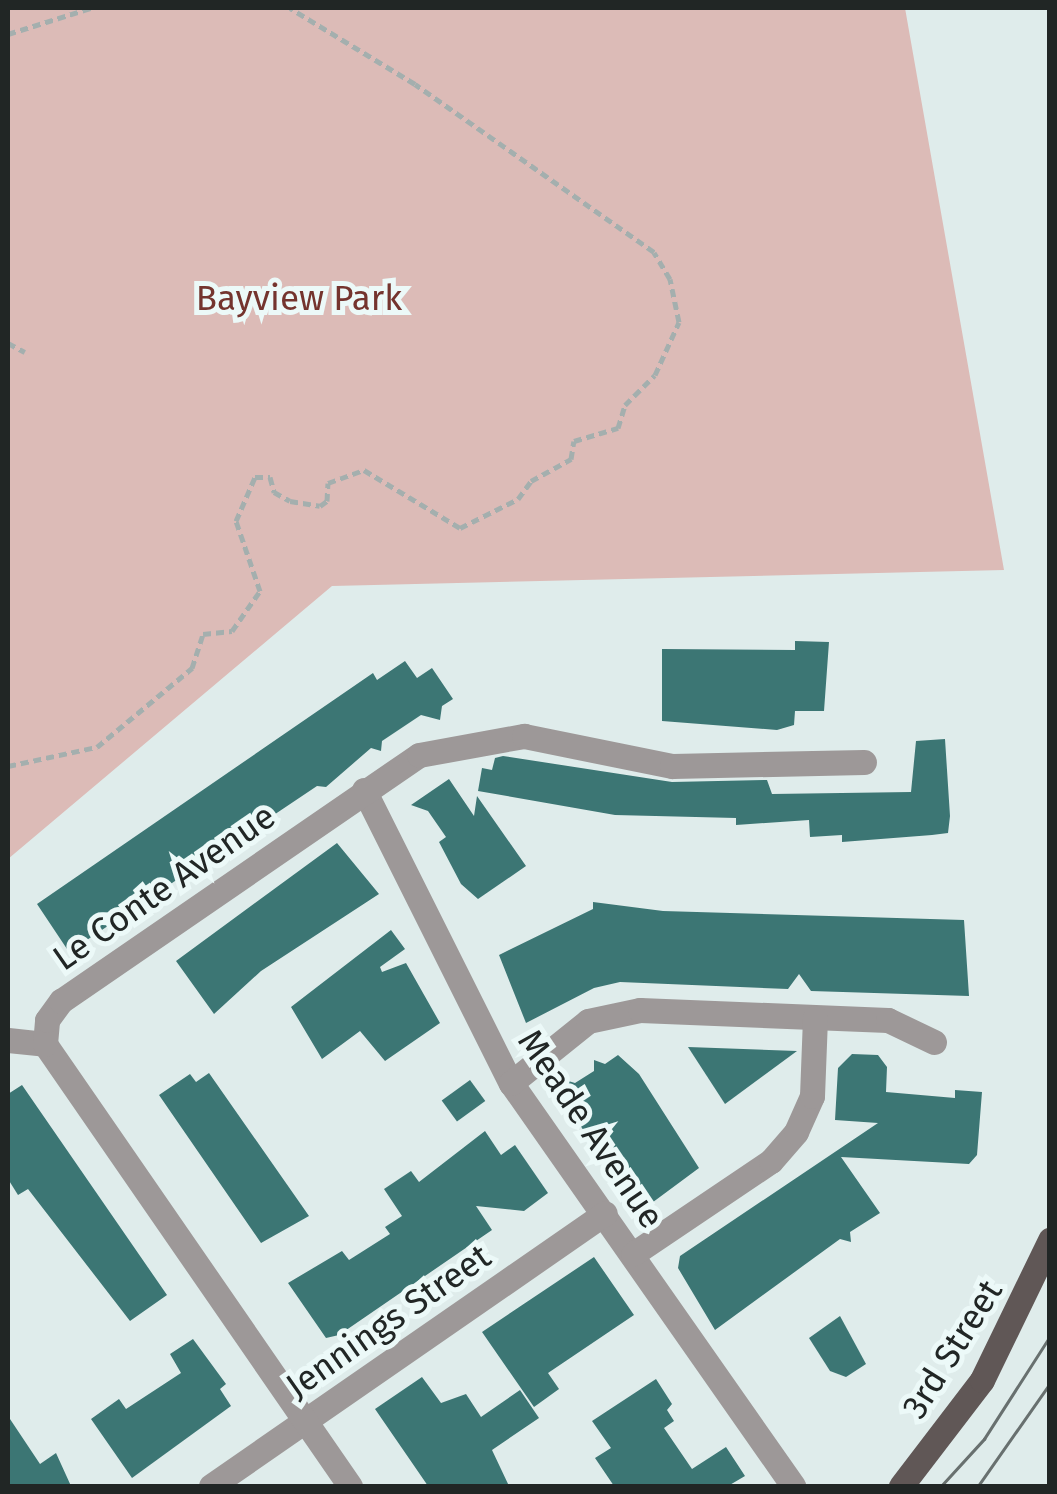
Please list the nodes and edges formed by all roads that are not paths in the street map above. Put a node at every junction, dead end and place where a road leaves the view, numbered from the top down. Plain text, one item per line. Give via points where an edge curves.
1 (864, 762) dead end
2 (364, 790) junction
3 (815, 1018) junction
4 (8, 1040) edge
5 (934, 1042) dead end
6 (45, 1044) junction
7 (511, 1083) junction
8 (605, 1214) junction
9 (1050, 1240) edge
10 (633, 1254) junction
11 (305, 1421) junction
12 (211, 1486) edge
13 (350, 1486) edge
14 (793, 1486) edge
15 (901, 1486) edge

1 - 2 street, Le Conte Avenue via 672,766 524,736 419,755
2 - 6 street, Le Conte Avenue via 61,1001 47,1020
2 - 7 street, Meade Avenue
3 - 5 street via 888,1020
3 - 7 street via 640,1010 588,1021
3 - 10 street via 812,1096 796,1132 772,1160
4 - 6 street
6 - 11 street
7 - 8 street, Meade Avenue
8 - 10 street, Meade Avenue
8 - 11 street, Jennings Street
9 - 15 main road, 3rd Street via 982,1380
10 - 14 street, Meade Avenue
11 - 12 street, Jennings Street
11 - 13 street

